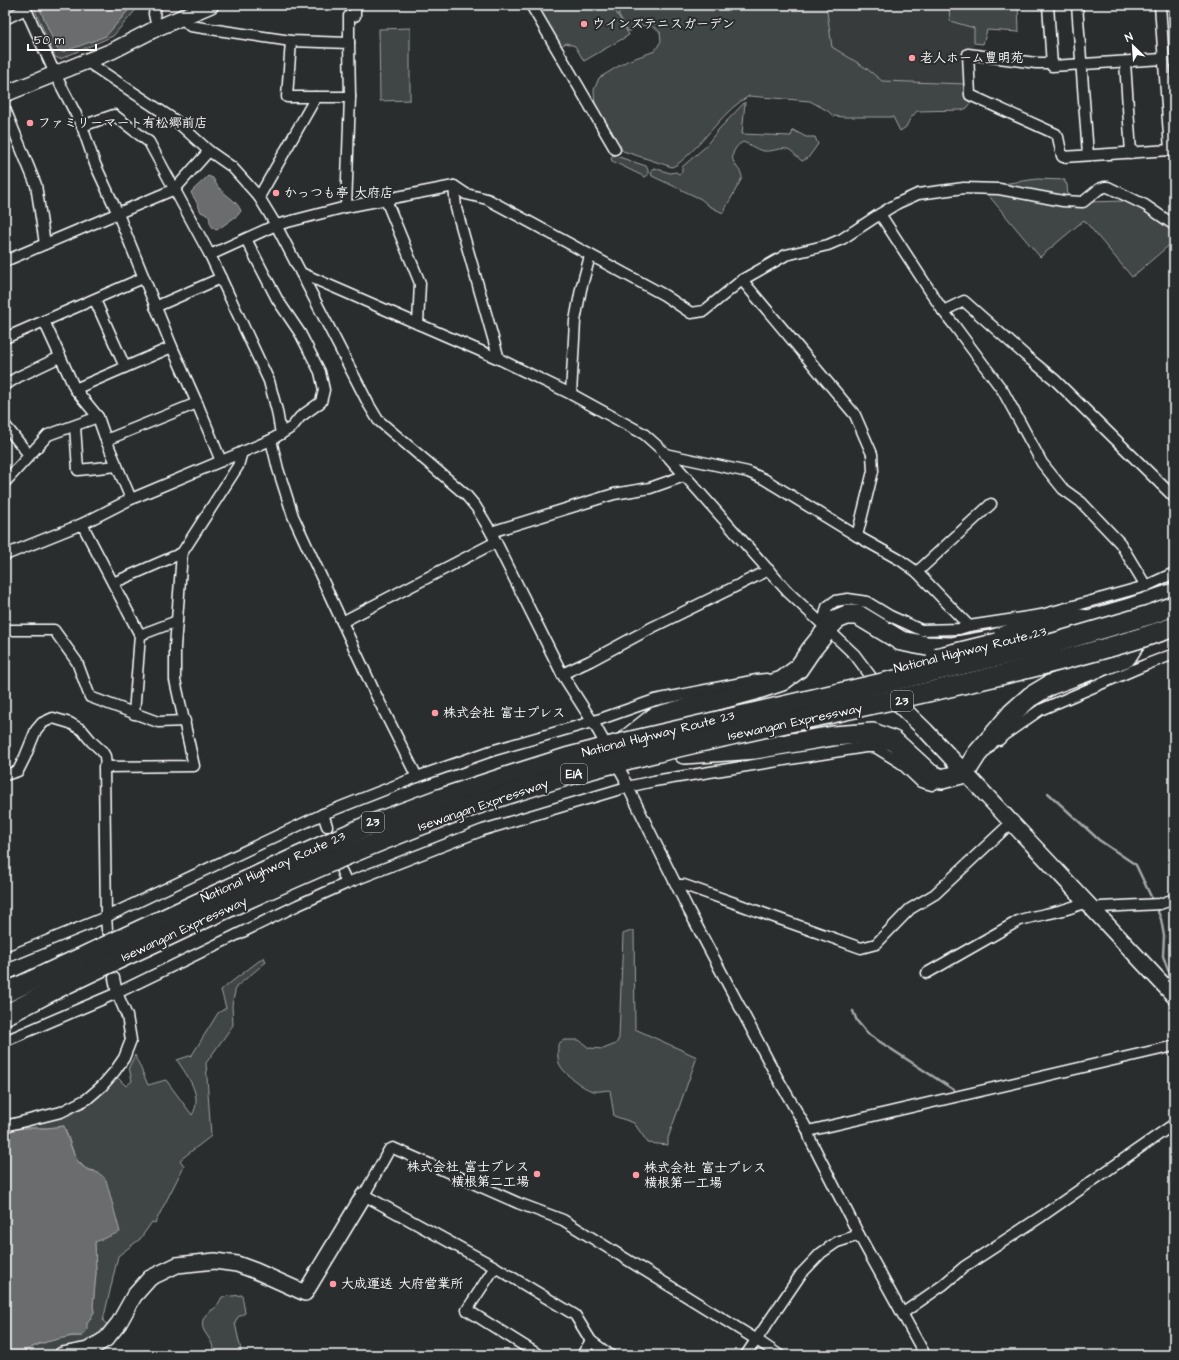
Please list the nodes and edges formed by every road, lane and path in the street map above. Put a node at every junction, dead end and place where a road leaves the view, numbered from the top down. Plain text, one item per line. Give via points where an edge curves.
1 (156, 5) edge
2 (211, 5) edge
3 (355, 5) edge
4 (531, 5) edge
5 (1048, 5) edge
6 (1077, 5) edge
7 (1160, 5) edge
8 (25, 7) edge
9 (182, 18) junction
10 (5, 19) edge
11 (157, 28) junction
12 (291, 41) junction
13 (349, 43) junction
14 (1163, 59) junction
15 (86, 61) junction
16 (1125, 62) junction
17 (1052, 63) junction
18 (1082, 65) junction
19 (55, 73) junction
20 (5, 94) edge
21 (316, 97) junction
22 (350, 97) junction
23 (5, 109) edge
24 (82, 126) junction
25 (614, 149) dead end
26 (209, 151) junction
27 (1131, 152) junction
28 (1088, 155) junction
29 (454, 186) junction
30 (175, 189) junction
31 (259, 197) junction
32 (386, 200) junction
33 (346, 207) junction
34 (118, 214) junction
35 (880, 214) junction
36 (276, 225) junction
37 (1174, 225) edge
38 (246, 239) junction
39 (44, 244) junction
40 (210, 255) junction
41 (590, 256) junction
42 (5, 261) edge
43 (301, 272) junction
44 (143, 278) junction
45 (221, 278) junction
46 (742, 280) junction
47 (95, 300) junction
48 (155, 307) junction
49 (943, 311) junction
50 (44, 321) junction
51 (418, 324) junction
52 (5, 338) edge
53 (172, 348) junction
54 (60, 357) junction
55 (499, 359) junction
56 (125, 367) junction
57 (5, 385) edge
58 (75, 389) junction
59 (571, 394) junction
60 (197, 403) junction
61 (98, 417) junction
62 (76, 426) junction
63 (6, 427) edge
64 (281, 434) junction
65 (106, 440) junction
66 (271, 440) junction
67 (242, 452) junction
68 (29, 454) junction
69 (665, 454) junction
70 (221, 461) junction
71 (117, 466) junction
72 (684, 476) junction
73 (5, 482) edge
74 (1174, 497) edge
75 (131, 499) junction
76 (991, 504) dead end
77 (82, 524) junction
78 (491, 532) junction
79 (857, 536) junction
80 (496, 542) junction
81 (182, 553) junction
82 (5, 555) edge
83 (769, 570) junction
84 (917, 572) junction
85 (1174, 573) edge
86 (112, 583) junction
87 (1146, 586) junction
88 (1174, 593) edge
89 (1174, 606) edge
90 (1087, 620) junction
91 (177, 621) junction
92 (342, 622) junction
93 (969, 626) junction
94 (1174, 628) edge
95 (5, 630) edge
96 (827, 630) junction
97 (140, 635) junction
98 (1135, 643) junction
99 (1174, 654) edge
100 (562, 674) junction
101 (782, 681) junction
102 (892, 700) joint
103 (134, 714) junction
104 (185, 721) junction
105 (595, 725) junction
106 (626, 740) junction
107 (684, 754) junction
108 (106, 767) junction
109 (965, 773) junction
110 (5, 775) edge
111 (417, 777) junction
112 (942, 779) junction
113 (626, 782) junction
114 (323, 814) junction
115 (1012, 822) junction
116 (327, 826) dead end
117 (342, 872) dead end
118 (347, 883) junction
119 (677, 886) junction
120 (1174, 899) edge
121 (1090, 906) junction
122 (106, 916) junction
123 (108, 930) dead end
124 (5, 958) edge
125 (927, 973) dead end
126 (114, 978) dead end
127 (5, 992) edge
128 (118, 993) junction
129 (1174, 996) edge
130 (5, 1016) edge
131 (5, 1041) edge
132 (1174, 1046) edge
133 (1174, 1124) edge
134 (5, 1126) edge
135 (808, 1131) junction
136 (364, 1195) junction
137 (859, 1234) junction
138 (495, 1267) junction
139 (903, 1313) junction
140 (591, 1340) junction
141 (757, 1340) junction
142 (62, 1355) edge
143 (539, 1355) edge
144 (582, 1355) edge
145 (610, 1355) edge
146 (746, 1355) edge
147 (779, 1355) edge
148 (925, 1355) edge

1 - 11 street via 154,14
2 - 9 street
3 - 13 street via 355,16 349,16
4 - 25 street
5 - 17 street
6 - 18 street
7 - 14 street
8 - 10 street
8 - 19 street
9 - 11 street
9 - 12 street via 190,26
11 - 15 street
12 - 13 street
12 - 21 street via 287,97
13 - 22 street
14 - 16 street
14 - 27 street via 1170,150
15 - 19 street
15 - 26 street via 176,120
16 - 18 street
16 - 27 street
17 - 18 street via 1052,66
17 - 28 street via 968,54 970,95 1056,134 1063,157
18 - 28 street
19 - 20 street
19 - 24 street
21 - 22 street
21 - 31 street
22 - 33 street
23 - 39 street via 36,185
24 - 30 street via 114,114 149,142
24 - 34 street via 95,164
26 - 30 street
26 - 31 street via 232,167
27 - 28 street
29 - 32 street
29 - 41 street via 466,194 487,199
29 - 55 street via 456,208
30 - 34 street
30 - 40 street
31 - 36 street
32 - 33 street
32 - 51 street via 420,283
33 - 36 street
34 - 39 street
34 - 44 street
35 - 37 street via 918,194 957,189 999,189 1063,201 1083,202 1105,187 1145,204
35 - 46 street via 842,239 786,255
35 - 49 street
36 - 38 street
36 - 43 street
38 - 40 street
38 - 64 street via 277,299 300,333 320,372 324,390 321,402
39 - 42 street
40 - 45 street
41 - 46 street via 664,295 692,313 704,311
41 - 59 street via 575,322
43 - 51 street
43 - 78 street via 378,420 466,496
44 - 47 street
44 - 48 street
45 - 48 street
45 - 64 street via 269,381
46 - 79 street via 854,415 872,454 873,471
47 - 50 street
47 - 56 street
48 - 53 street
49 - 74 street via 964,301 1054,379
49 - 87 street via 1003,391 1042,463 1063,489 1081,502 1120,543
50 - 52 street
50 - 54 street
51 - 55 street
53 - 56 street
53 - 60 street
54 - 57 street
54 - 58 street
55 - 59 street
56 - 58 street
58 - 61 street
59 - 69 street via 644,434
60 - 65 street
60 - 70 street
61 - 62 street
61 - 65 street
62 - 68 street via 48,435
62 - 71 street via 78,470
63 - 68 street
64 - 66 street
65 - 71 street
66 - 67 street
66 - 92 street via 293,516
67 - 70 street
67 - 81 street via 238,466
68 - 73 street
69 - 72 street
69 - 79 street via 748,472 764,479
70 - 75 street
71 - 75 street
72 - 78 street via 650,488 614,494
72 - 83 street
75 - 77 street
76 - 84 street
77 - 82 street
77 - 86 street
78 - 80 street
79 - 84 street
80 - 92 street
80 - 100 street
81 - 86 street
81 - 91 street
83 - 96 street
83 - 100 street
84 - 93 street
85 - 87 street
86 - 97 street
87 - 93 street via 1041,615
88 - 90 highway, National Highway Route 23 / 23
89 - 127 highway, Isewangan Expressway / E1A, bridge via 1039,647 627,742 566,758 450,795 367,826
90 - 96 highway via 1073,618 990,640 952,647 901,641 858,615 847,615 837,619
90 - 106 highway, National Highway Route 23 / 23, bridge via 898,666 818,695
91 - 97 street
91 - 104 street via 175,680
92 - 111 street
93 - 96 street via 959,629 921,630 867,602 848,599 835,601 827,607 824,619
94 - 98 highway, National Highway Route 23 / 23, bridge
94 - 130 highway, Isewangan Expressway / E1A, bridge via 977,682 637,757 515,792 374,844 307,872 64,985
95 - 103 street via 54,630 77,662 90,697
96 - 101 highway via 798,669
96 - 102 street via 855,655 878,688
97 - 103 street
98 - 107 highway, National Highway Route 23 / 23, bridge via 1051,666 752,735
98 - 109 highway via 1126,657 1050,685 1030,697 1012,713 977,754
99 - 109 street via 1040,710 1004,735
100 - 105 street
101 - 105 street via 757,680 655,700
101 - 106 highway via 656,717
102 - 109 street via 926,731
103 - 104 street via 158,722
104 - 108 street via 194,766
105 - 111 street via 490,751
105 - 113 street, bridge
106 - 127 highway, National Highway Route 23 / 23 via 532,766 459,790 371,824 221,890
107 - 112 highway via 756,749 832,736 873,733 894,741 930,774
107 - 130 highway, National Highway Route 23 / 23 via 644,759 529,790 386,841
108 - 110 street via 102,751 82,730 53,718 42,723 36,730 18,771
108 - 122 street
109 - 112 highway
109 - 115 street
111 - 114 street
112 - 113 street via 932,786 921,782 901,763 875,747 865,746 654,781
113 - 118 street via 483,830
113 - 119 street
114 - 116 street
114 - 122 street
115 - 119 street via 935,894 910,909 876,944 861,948 684,885
115 - 121 street
117 - 118 street
118 - 128 street
119 - 135 street
120 - 121 street via 1156,904
121 - 125 street via 1082,904 1020,920
121 - 129 street
122 - 123 street
122 - 124 street
126 - 128 street
128 - 131 street
128 - 134 street via 127,1016 131,1040 124,1058 115,1071 86,1099 61,1112
132 - 135 street
133 - 139 street via 964,1267
135 - 137 street
136 - 138 street
136 - 141 street via 389,1150 393,1148 563,1220
136 - 142 street via 305,1293 237,1264 215,1261 177,1265 150,1278 134,1296 119,1323 106,1339 88,1350
137 - 139 street
137 - 141 street via 837,1242 821,1253 801,1274
138 - 140 street via 575,1315
138 - 143 street via 467,1310
139 - 148 street
140 - 144 street
140 - 145 street
141 - 146 street
141 - 147 street

